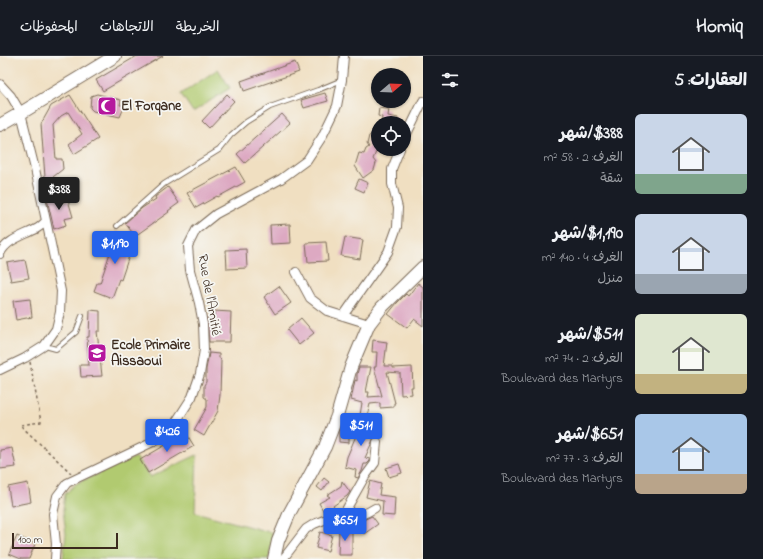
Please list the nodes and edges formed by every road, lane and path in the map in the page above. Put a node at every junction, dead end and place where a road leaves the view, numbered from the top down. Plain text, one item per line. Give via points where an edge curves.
1 (115, 56) edge
2 (344, 56) edge
3 (342, 80) junction
4 (0, 84) edge
5 (423, 101) edge
6 (21, 113) junction
7 (0, 125) edge
8 (411, 126) edge
9 (397, 156) edge
10 (46, 221) junction
11 (117, 226) dead end
12 (0, 254) edge
13 (423, 267) edge
14 (296, 272) dead end
15 (82, 316) dead end
16 (343, 316) junction
17 (369, 324) junction
18 (44, 346) junction
19 (29, 356) junction
20 (0, 370) edge
21 (377, 442) dead end
22 (77, 478) junction
23 (374, 508) dead end
24 (342, 518) junction
25 (55, 559) edge
26 (274, 559) edge
27 (283, 559) edge

1 - 6 main road
2 - 3 street, Rue de l'Amitié
3 - 11 lane via 270,107 246,122 230,135 219,150 164,184
3 - 22 street, Rue de l'Amitié via 337,106 307,160 281,179 216,214 196,230 188,246 190,270 203,324 204,350 200,374 192,397 174,425 153,442
4 - 6 street
5 - 8 street
6 - 7 main road
6 - 10 street
9 - 16 street via 392,169 392,184 398,208 397,227 388,252
10 - 12 street via 10,243
10 - 18 street via 61,291 56,329
13 - 17 main road via 382,307
14 - 16 street via 310,298 327,311
15 - 18 lane via 76,332 56,349
16 - 17 street
17 - 26 main road via 351,367 325,447 290,512 278,541
18 - 19 street
19 - 20 street
19 - 22 path via 41,422 20,425
21 - 24 street via 375,463
22 - 25 street, Rue de l'Amitié via 67,484 57,496 53,514
23 - 24 street via 361,515
24 - 27 street via 314,524 306,530

